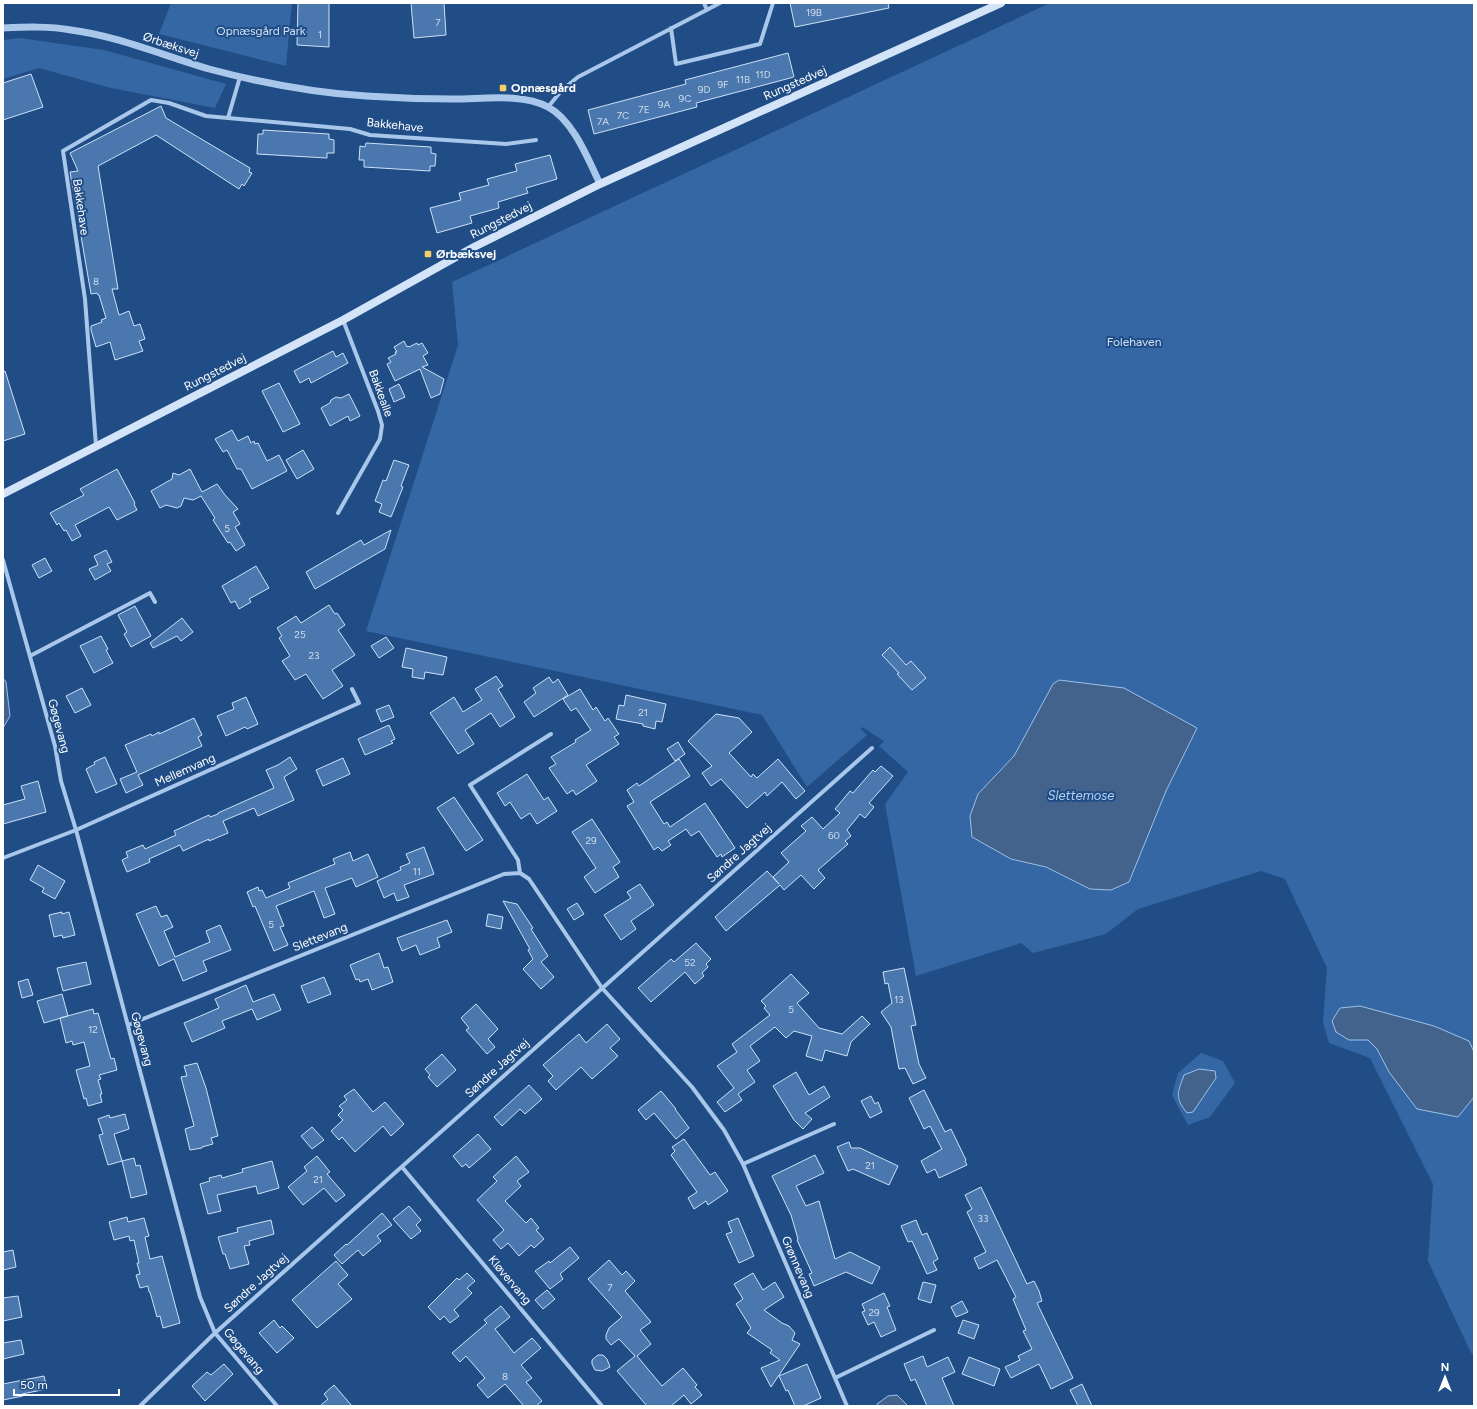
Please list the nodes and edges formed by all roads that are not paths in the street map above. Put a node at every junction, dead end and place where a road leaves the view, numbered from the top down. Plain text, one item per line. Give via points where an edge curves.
1 (704, 3) edge
2 (720, 3) edge
3 (773, 3) edge
4 (1001, 3) edge
5 (707, 10) junction
6 (3, 28) edge
7 (671, 28) junction
8 (240, 77) junction
9 (548, 107) junction
10 (228, 118) junction
11 (536, 140) dead end
12 (600, 184) junction
13 (343, 320) junction
14 (96, 446) junction
15 (3, 494) edge
16 (338, 514) dead end
17 (3, 560) edge
18 (155, 602) dead end
19 (30, 656) junction
20 (352, 689) dead end
21 (551, 734) dead end
22 (872, 748) dead end
23 (76, 830) junction
24 (3, 858) edge
25 (520, 873) junction
26 (602, 988) junction
27 (128, 1025) junction
28 (834, 1124) dead end
29 (743, 1164) junction
30 (402, 1167) junction
31 (934, 1330) dead end
32 (215, 1332) junction
33 (835, 1378) junction
34 (140, 1406) edge
35 (277, 1406) edge
36 (602, 1406) edge
37 (848, 1406) edge

1 - 5 street
2 - 5 street
3 - 7 street via 760,44 676,64
4 - 12 main road, Rungstedvej
5 - 7 street
6 - 8 street, Ørbæksvej via 71,30 124,41
7 - 9 street via 578,77 562,90
8 - 9 street, Ørbæksvej via 365,96 523,99
8 - 10 street
9 - 12 street, Ørbæksvej via 564,119 577,138
10 - 11 street, Bakkehave via 350,129 370,135 506,144
10 - 14 street, Bakkehave via 206,116 169,103 151,100 63,151 85,299
12 - 13 main road, Rungstedvej via 474,247
13 - 14 main road, Rungstedvej
13 - 16 street, Bakkealle via 382,425 380,439
14 - 15 main road, Rungstedvej
17 - 19 street, Gøgevang
18 - 19 street via 150,593
19 - 23 street, Gøgevang
20 - 23 street, Mellemvang via 359,703
21 - 25 street via 470,785 518,860
22 - 26 street, Søndre Jagtvej
23 - 24 street, Mellemvang
23 - 27 street, Gøgevang
25 - 26 street via 529,879
25 - 27 street, Slettevang via 504,874
26 - 29 street, Grønnevang via 692,1087 724,1130
26 - 30 street, Søndre Jagtvej
27 - 32 street, Gøgevang via 200,1297
28 - 29 street
29 - 33 street, Grønnevang
30 - 32 street, Søndre Jagtvej
30 - 36 street, Kløvervang
31 - 33 street
32 - 34 street, Søndre Jagtvej
32 - 35 street, Gøgevang
33 - 37 street, Grønnevang

